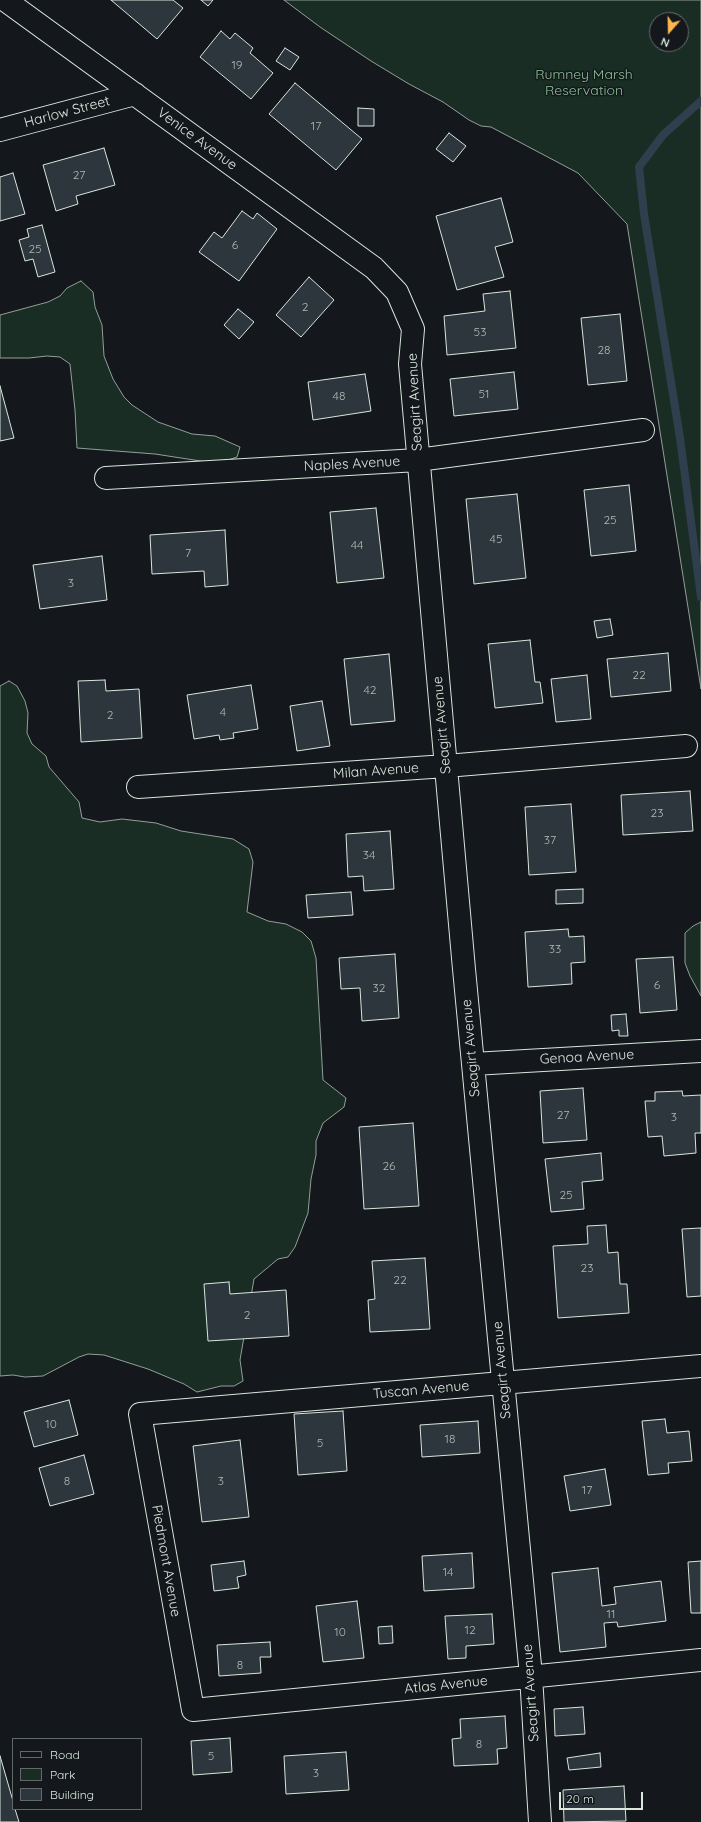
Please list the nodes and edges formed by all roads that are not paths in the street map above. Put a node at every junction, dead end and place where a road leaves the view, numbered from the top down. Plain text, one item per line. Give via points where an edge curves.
1 (5, 0) edge
2 (135, 94) junction
3 (0, 130) edge
4 (386, 280) joint
5 (643, 430) dead end
6 (418, 460) junction
7 (106, 478) dead end
8 (686, 746) dead end
9 (446, 766) junction
10 (138, 787) dead end
11 (701, 1051) edge
12 (473, 1064) junction
13 (701, 1366) edge
14 (503, 1383) junction
15 (140, 1414) joint
16 (701, 1660) edge
17 (531, 1676) junction
18 (193, 1709) joint
19 (540, 1822) edge

1 - 2 street, Venice Avenue
2 - 3 street, Harlow Street
2 - 4 street, Venice Avenue via 374,268
4 - 6 street, Seagirt Avenue via 397,292 413,329 410,364
5 - 6 street, Naples Avenue
6 - 7 street, Naples Avenue
6 - 9 street, Seagirt Avenue
8 - 9 street, Milan Avenue
9 - 10 street, Milan Avenue
9 - 12 street, Seagirt Avenue
11 - 12 street, Genoa Avenue
12 - 14 street, Seagirt Avenue
13 - 14 street, Tuscan Avenue
14 - 15 street, Tuscan Avenue
14 - 17 street, Seagirt Avenue
15 - 18 street, Piedmont Avenue
16 - 17 street, Atlas Avenue
17 - 18 street, Atlas Avenue
17 - 19 street, Seagirt Avenue

